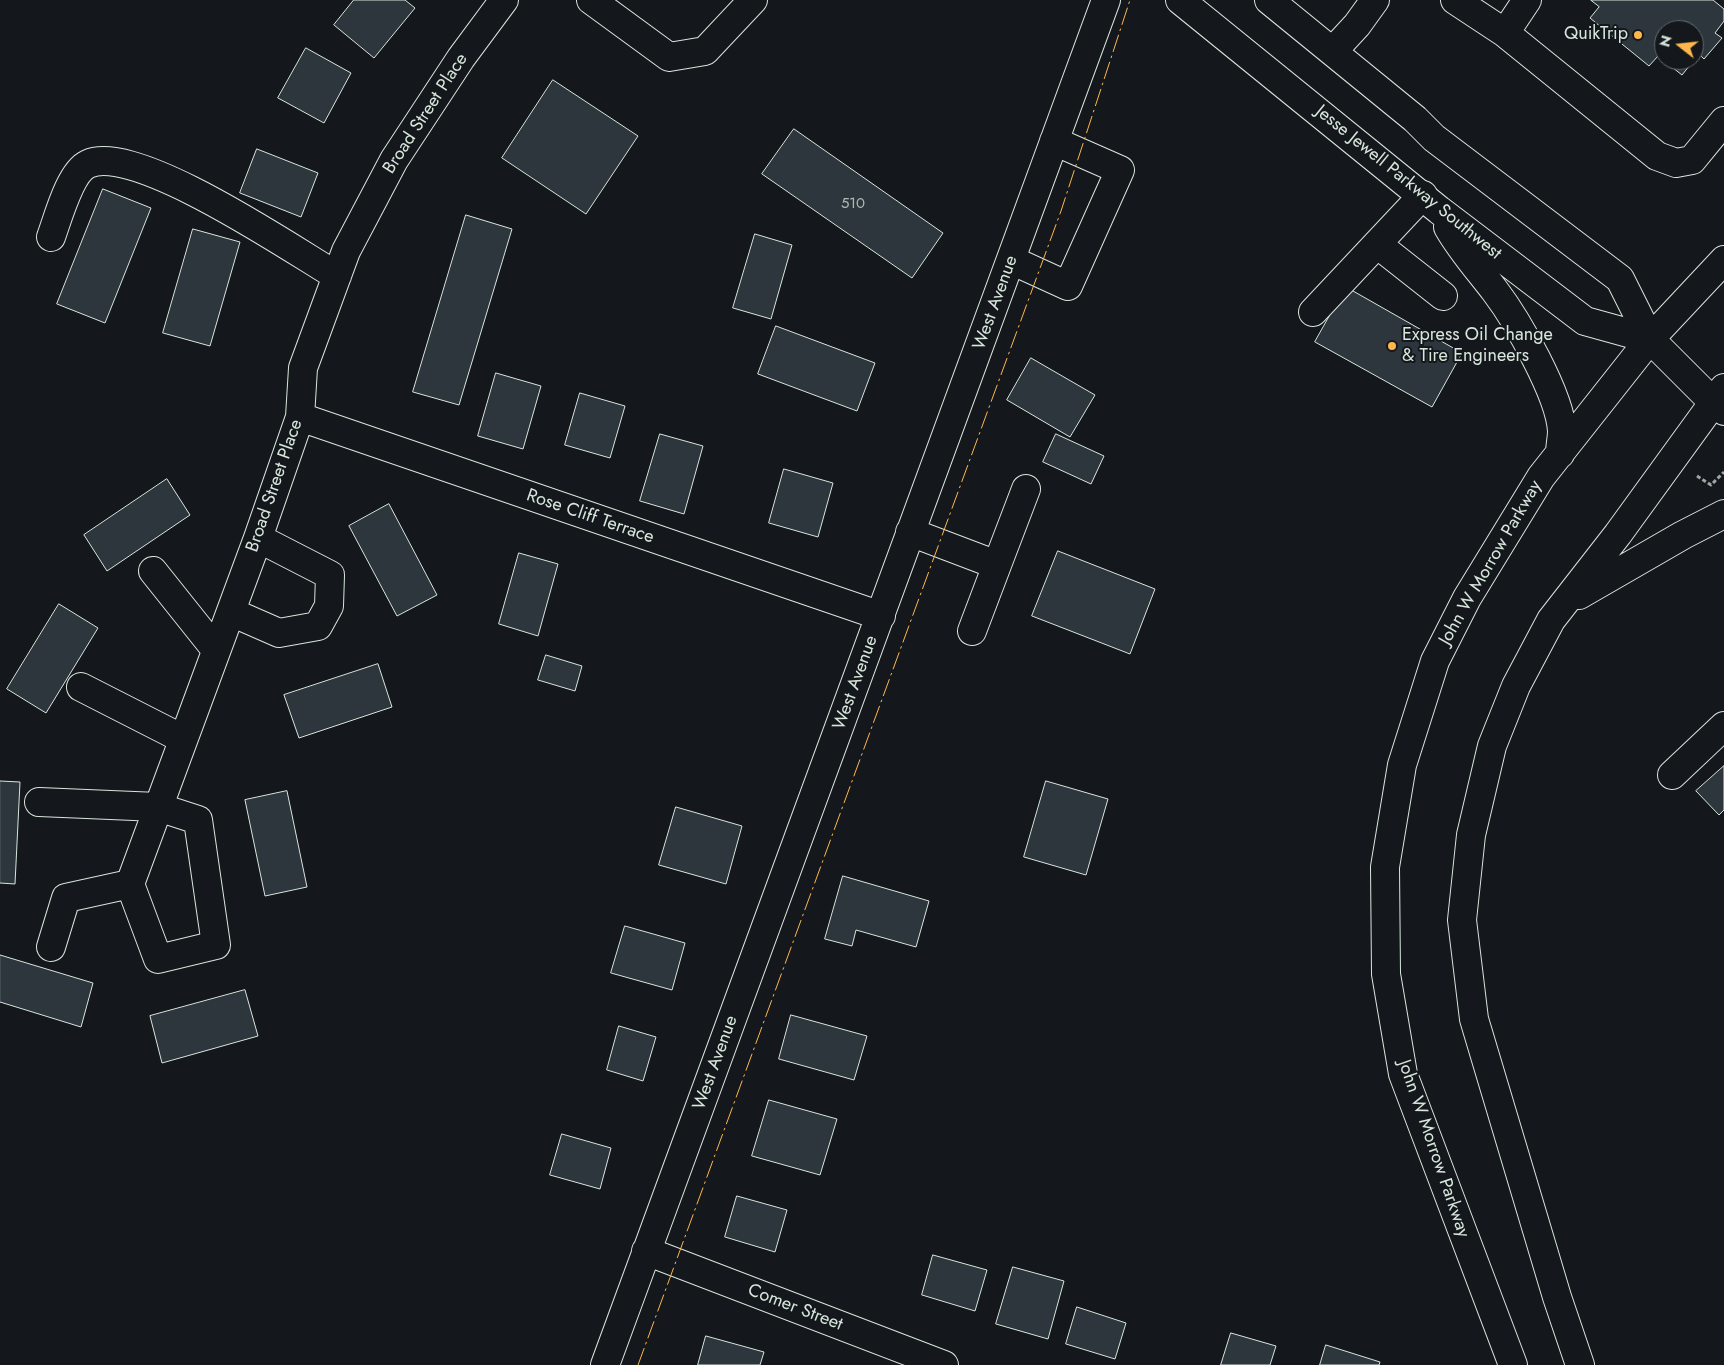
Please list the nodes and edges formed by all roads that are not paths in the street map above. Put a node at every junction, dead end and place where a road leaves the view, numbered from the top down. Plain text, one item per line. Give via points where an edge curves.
1 (504, 0) edge
2 (591, 0) edge
3 (753, 0) edge
4 (1106, 0) edge
5 (1180, 0) edge
6 (1269, 0) edge
7 (1375, 0) edge
8 (1455, 0) edge
9 (1527, 0) edge
10 (1505, 33) junction
11 (1333, 51) junction
12 (1724, 121) edge
13 (1054, 141) junction
14 (1431, 202) junction
15 (51, 237) dead end
16 (1377, 244) junction
17 (1011, 260) junction
18 (1724, 260) edge
19 (337, 276) junction
20 (1443, 296) dead end
21 (1314, 312) dead end
22 (1650, 339) junction
23 (1720, 400) edge
24 (300, 417) junction
25 (1560, 454) junction
26 (1026, 489) dead end
27 (1724, 514) edge
28 (910, 532) junction
29 (258, 538) junction
30 (997, 565) junction
31 (153, 571) dead end
32 (1567, 602) junction
33 (230, 612) junction
34 (881, 616) junction
35 (972, 631) dead end
36 (216, 650) junction
37 (81, 687) dead end
38 (1724, 726) edge
39 (183, 739) junction
40 (1672, 775) dead end
41 (39, 802) dead end
42 (158, 807) junction
43 (130, 884) junction
44 (51, 947) dead end
45 (646, 1251) junction
46 (605, 1365) edge
47 (944, 1365) edge
48 (1513, 1365) edge
49 (1580, 1365) edge

1 - 19 main road, Broad Street Place via 461,58 394,160 346,251
2 - 3 main road via 669,57 705,51
4 - 13 main road, West Avenue
5 - 14 main road, Jesse Jewell Parkway Southwest
6 - 11 main road, Jesse Jewell Parkway Southwest
7 - 11 main road
8 - 10 main road
9 - 10 main road
10 - 12 main road via 1657,156 1676,163 1692,160
11 - 22 main road, Jesse Jewell Parkway Southwest via 1434,138 1620,279
13 - 17 main road, West Avenue
13 - 17 main road via 1120,170 1068,286
14 - 16 main road
14 - 22 main road, Jesse Jewell Parkway Southwest via 1585,321
14 - 25 main road via 1520,329 1556,405 1562,430
15 - 19 main road via 74,177 88,164 107,161 128,164 165,178 218,204
16 - 20 main road
16 - 21 main road
17 - 28 main road, West Avenue
18 - 22 main road, John W Morrow Parkway
19 - 24 main road, Broad Street Place via 303,368
22 - 23 main road, Jesse Jewell Parkway Southwest
22 - 25 main road, John W Morrow Parkway
23 - 32 main road
24 - 29 main road, Broad Street Place
24 - 34 main road, Rose Cliff Terrace
25 - 48 main road, John W Morrow Parkway via 1541,477 1467,598 1435,661 1402,765 1385,867 1386,974 1403,1074
26 - 30 main road
27 - 32 main road
28 - 30 main road
28 - 34 main road, West Avenue
29 - 33 main road, Broad Street Place
29 - 33 main road via 330,576 330,606 318,626 279,633
30 - 35 main road
31 - 36 main road
32 - 49 main road via 1551,620 1516,686 1492,746 1471,835 1462,920 1474,1019
33 - 36 main road, Broad Street Place
34 - 45 main road, West Avenue
36 - 39 main road, Broad Street Place
37 - 39 main road
38 - 40 main road
39 - 42 main road, Broad Street Place
41 - 42 main road
42 - 43 main road, Broad Street Place
42 - 43 main road via 198,820 216,945 158,959
43 - 44 main road via 66,898
45 - 46 main road, West Avenue
45 - 47 main road, Comer Street

